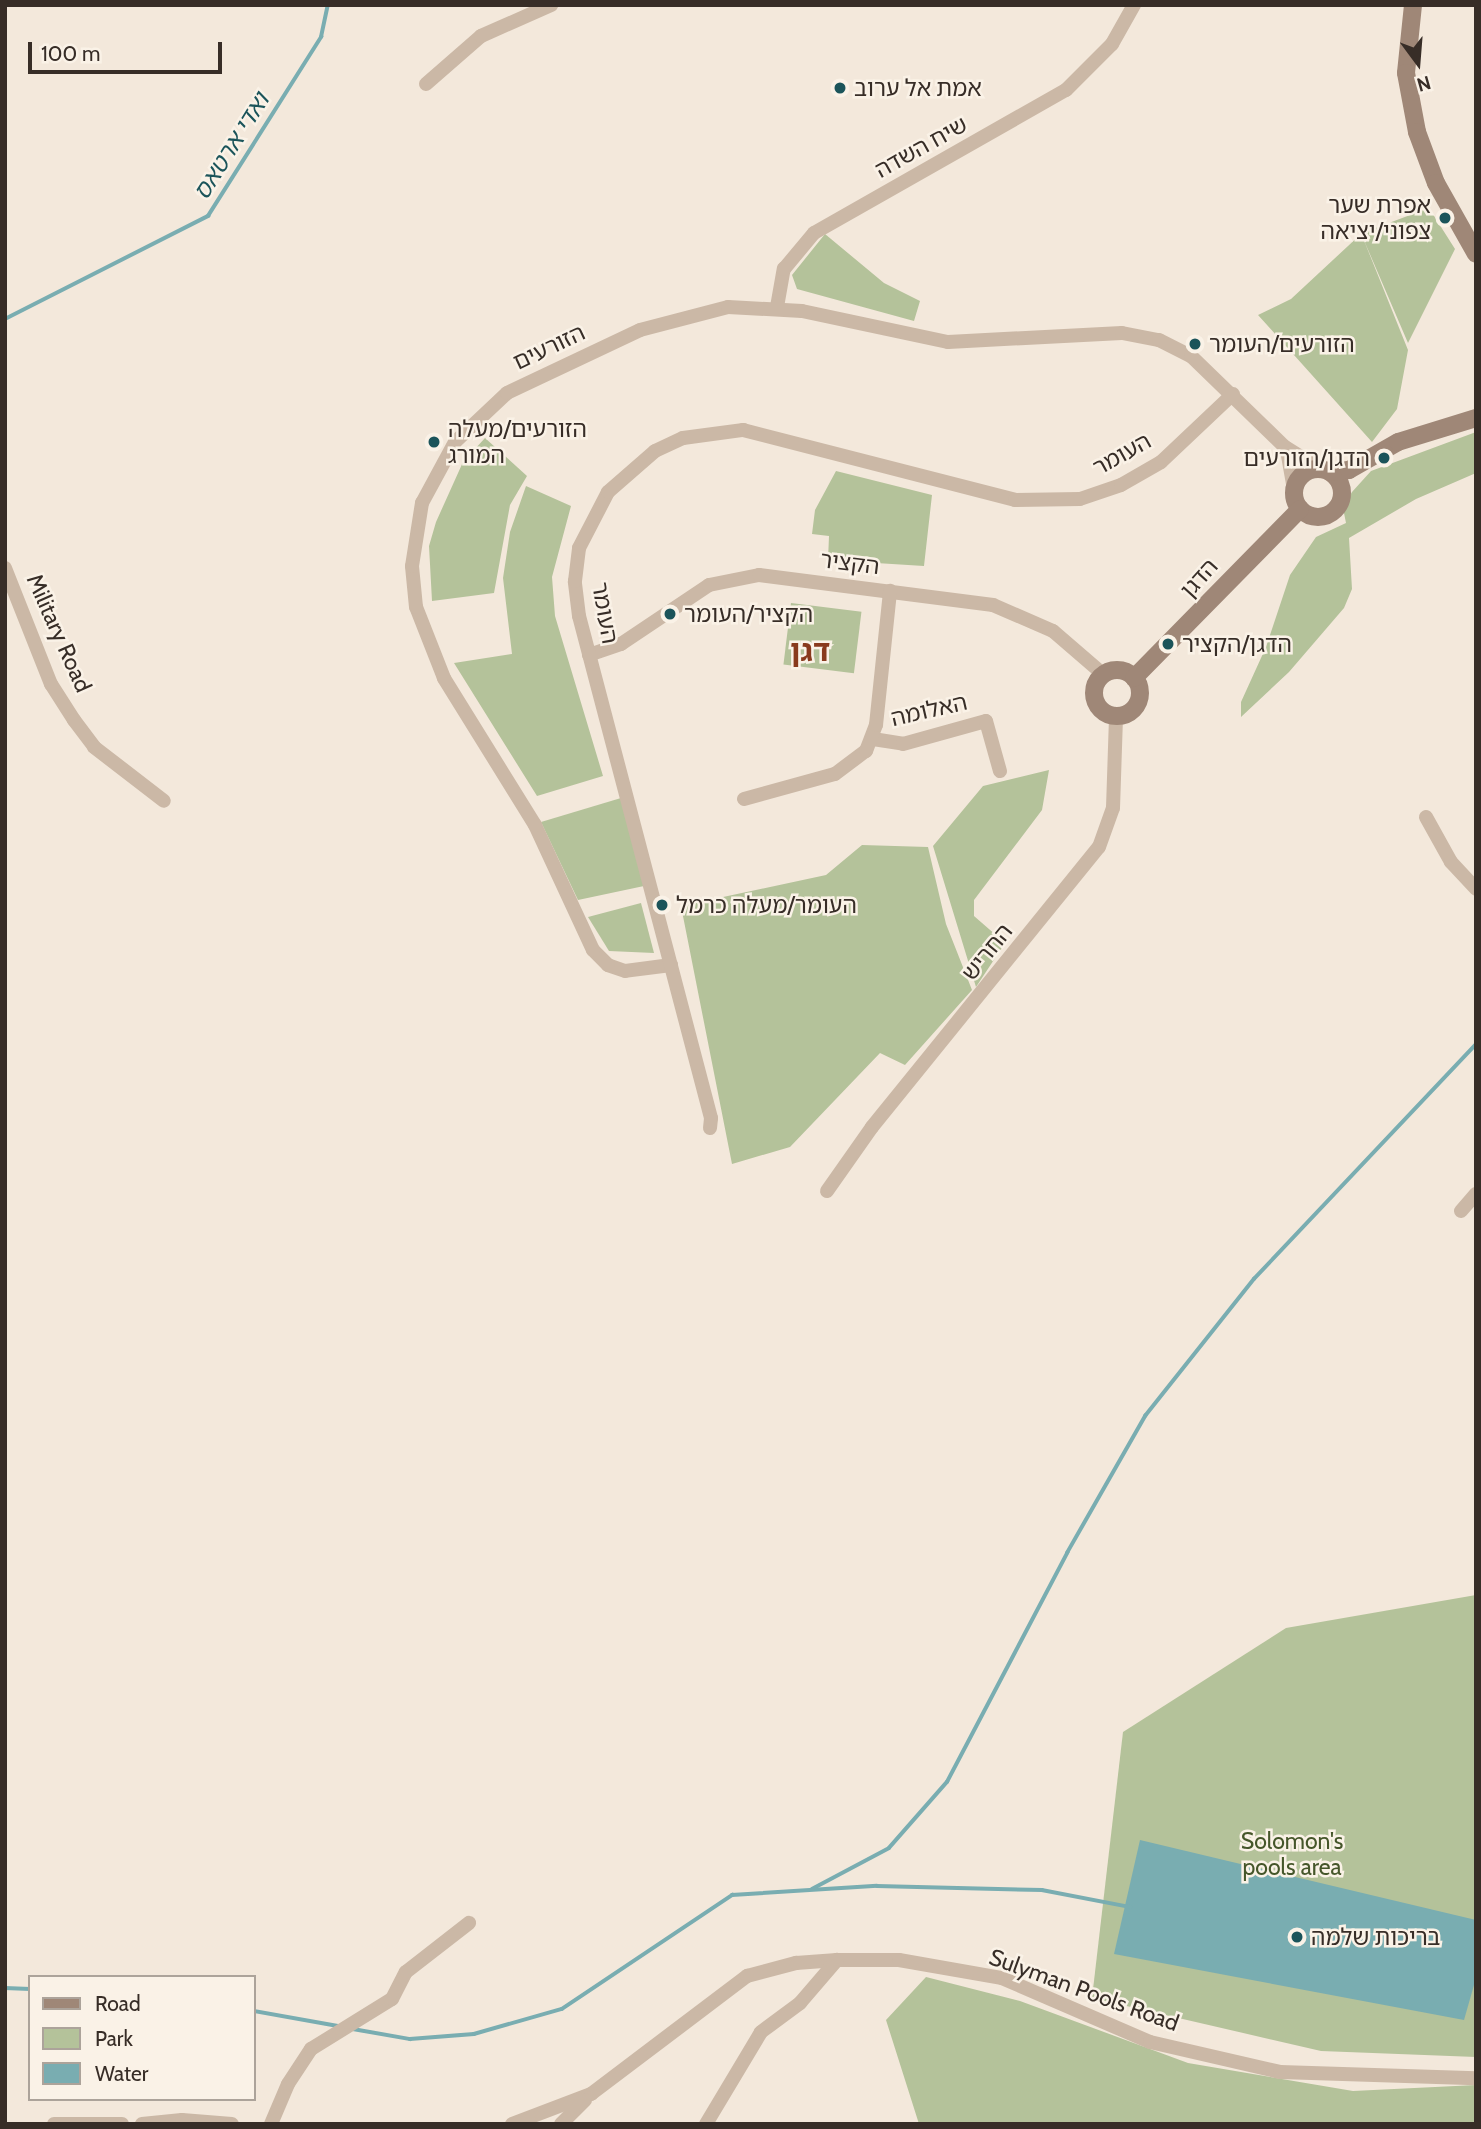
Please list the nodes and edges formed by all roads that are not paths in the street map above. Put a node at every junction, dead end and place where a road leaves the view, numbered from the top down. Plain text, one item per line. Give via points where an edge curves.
1 (551, 5) edge
2 (1134, 5) edge
3 (1413, 5) edge
4 (426, 84) dead end
5 (1476, 254) edge
6 (777, 307) junction
7 (1233, 394) junction
8 (1476, 418) edge
9 (1282, 444) junction
10 (1362, 463) junction
11 (1324, 470) junction
12 (1294, 488) junction
13 (1342, 497) junction
14 (1300, 509) junction
15 (5, 568) edge
16 (890, 591) junction
17 (589, 655) junction
18 (1104, 675) junction
19 (1133, 678) junction
20 (1116, 716) junction
21 (873, 739) junction
22 (1000, 771) dead end
23 (744, 799) dead end
24 (164, 801) dead end
25 (1426, 817) dead end
26 (1476, 889) edge
27 (671, 965) junction
28 (710, 1128) dead end
29 (827, 1191) dead end
30 (1476, 1194) edge
31 (1461, 1211) dead end
32 (469, 1923) dead end
33 (836, 1960) junction
34 (1476, 2078) edge
35 (591, 2094) junction
36 (516, 2123) edge
37 (54, 2124) edge
38 (122, 2124) edge
39 (142, 2124) edge
40 (232, 2124) edge
41 (271, 2124) edge
42 (561, 2124) edge
43 (706, 2124) edge

1 - 4 street via 481,36
2 - 6 street, שיח השדה via 1112,44 1066,90 814,233 784,269
3 - 5 street via 1406,72 1417,132 1436,183
6 - 7 street, הזורעים via 948,342 1135,334 1181,350
6 - 27 street, הזורעים via 728,307 664,321 540,374 507,393 455,442 422,503 414,537 413,583 426,642 539,832 593,950 608,965 625,971
7 - 9 street, הזורעים
7 - 17 street, העומר via 1181,446 1141,475 1101,493 1058,502 992,495 743,430 683,438 629,469 591,519 579,548 575,581
8 - 10 street via 1398,442
9 - 11 street
9 - 12 street via 1293,465
10 - 11 street
10 - 13 street
11 - 12 street via 1304,473
11 - 13 street via 1340,482
12 - 14 street
13 - 14 street via 1324,516
14 - 19 street, הדגן
15 - 24 street, Military Road via 51,684 74,720 94,747
16 - 17 street, הקציר via 759,575 737,577 709,586 621,644
16 - 18 street, הקציר via 977,601 1023,615 1067,640
16 - 21 street, האלומה
17 - 27 street, העומר
18 - 19 street via 1121,671
18 - 20 street via 1095,685 1095,700 1103,711
19 - 20 street via 1138,701 1130,712
20 - 29 street, החריש via 1113,808 1095,854 872,1127
21 - 22 street, האלומה via 903,744 986,720
21 - 23 street, האלומה via 862,757 843,770
25 - 26 street via 1451,862
27 - 28 street, העומר
30 - 31 street
32 - 41 street via 406,1972 392,1999 311,2049 288,2084
33 - 34 street, Sulyman Pools Road via 899,1959 1002,1979 1150,2042 1280,2072
33 - 35 street, Sulyman Pools Road via 796,1963 747,1976
33 - 43 street via 800,2003 761,2032
35 - 36 street, Sulyman Pools Road
35 - 42 street
37 - 38 street
39 - 40 street via 182,2120

